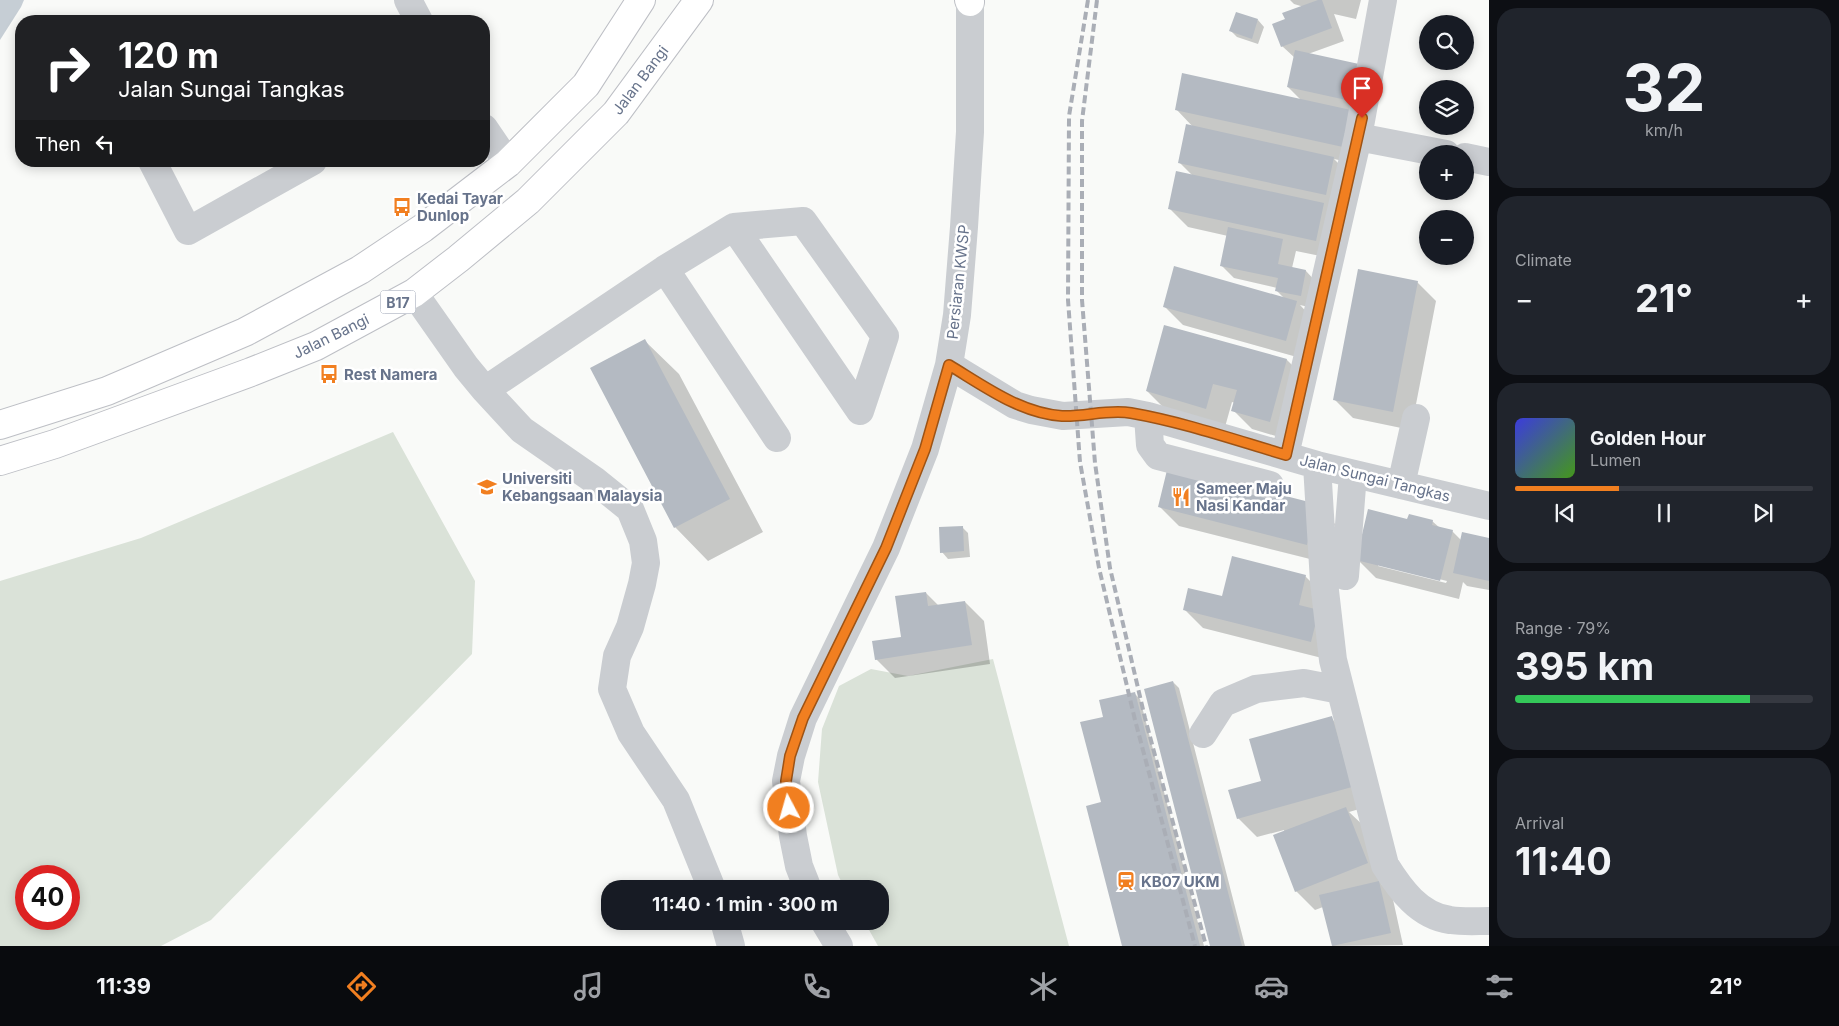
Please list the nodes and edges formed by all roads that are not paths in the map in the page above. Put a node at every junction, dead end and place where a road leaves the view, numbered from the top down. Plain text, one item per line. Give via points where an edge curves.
1 (408, 0) edge
2 (640, 0) edge
3 (699, 0) edge
4 (1383, 0) edge
5 (970, 1) edge
6 (416, 15) edge
7 (490, 137) edge
8 (1358, 137) junction
9 (1419, 149) edge
10 (1474, 159) edge
11 (1489, 162) edge
12 (508, 163) junction
13 (155, 167) edge
14 (302, 167) edge
15 (734, 227) junction
16 (665, 269) junction
17 (414, 293) junction
18 (949, 365) junction
19 (485, 390) junction
20 (1148, 416) junction
21 (1416, 418) dead end
22 (0, 426) edge
23 (777, 438) dead end
24 (1286, 455) junction
25 (0, 461) edge
26 (1317, 465) junction
27 (1353, 474) junction
28 (1270, 485) dead end
29 (1400, 485) junction
30 (1489, 506) edge
31 (1345, 576) dead end
32 (1340, 690) junction
33 (1203, 734) dead end
34 (708, 880) edge
35 (804, 880) edge
36 (1489, 921) edge
37 (727, 930) edge
38 (829, 930) edge
39 (731, 946) edge
40 (839, 946) edge

1 - 6 street
2 - 12 main road via 586,85
3 - 17 main road, Jalan Bangi / B17 via 616,113 528,201
4 - 8 street
5 - 18 street, Persiaran KWSP via 970,132 957,315
7 - 12 street
8 - 9 street
8 - 24 street
10 - 11 street
12 - 22 main road via 423,228 360,270 245,332 107,391
13 - 14 street via 188,231
15 - 15 street via 803,221 885,336 860,411
15 - 16 street
16 - 19 street
16 - 23 street
17 - 19 street
17 - 25 main road, Jalan Bangi / B17 via 316,346 55,444
18 - 20 street, Jalan Sungai Tangkas via 1031,410 1063,416 1128,412
18 - 35 street, Persiaran KWSP via 925,449 886,548 803,718 790,756 786,781 793,836
19 - 34 street via 522,430 630,509 643,541 646,563 630,627 617,656 612,689 630,733 676,800
20 - 24 street, Jalan Sungai Tangkas
20 - 28 street via 1150,445 1158,456
21 - 29 street
24 - 26 street, Jalan Sungai Tangkas
26 - 27 street, Jalan Sungai Tangkas
26 - 32 street via 1324,582 1333,660
27 - 29 street, Jalan Sungai Tangkas
27 - 31 street
29 - 30 street, Jalan Sungai Tangkas
32 - 33 street via 1304,683 1256,689 1223,703
32 - 36 street via 1385,865 1401,890 1420,908 1440,917
37 - 39 street
38 - 40 street

